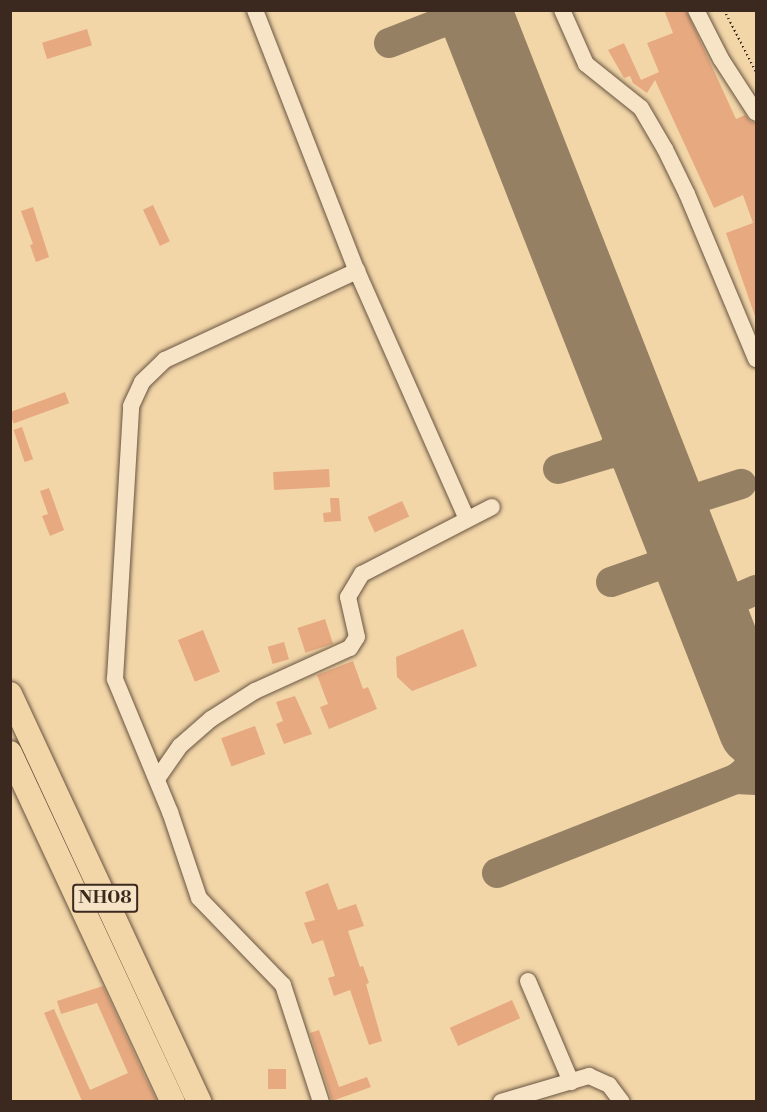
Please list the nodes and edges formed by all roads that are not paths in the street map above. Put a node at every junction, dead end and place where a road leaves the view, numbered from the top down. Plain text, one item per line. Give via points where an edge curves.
1 (255, 10) edge
2 (562, 10) edge
3 (696, 10) edge
4 (756, 113) edge
5 (357, 271) junction
6 (756, 359) edge
7 (492, 507) dead end
8 (467, 519) junction
9 (10, 693) edge
10 (10, 753) edge
11 (157, 779) junction
12 (528, 981) dead end
13 (571, 1082) junction
14 (173, 1101) edge
15 (200, 1101) edge
16 (321, 1101) edge
17 (501, 1101) edge
18 (622, 1101) edge

1 - 5 street
2 - 6 street via 586,64 641,108 665,149
3 - 4 street via 721,59
5 - 8 street
5 - 11 street via 165,360 142,381 131,406 115,679
7 - 8 street
8 - 11 street via 362,574 348,597 357,637 350,648 255,691 211,719 180,746
9 - 15 highway, NH08
10 - 14 highway, NH08
11 - 16 street via 199,898 283,984
12 - 13 street
13 - 17 street
13 - 18 street via 589,1077 609,1085

